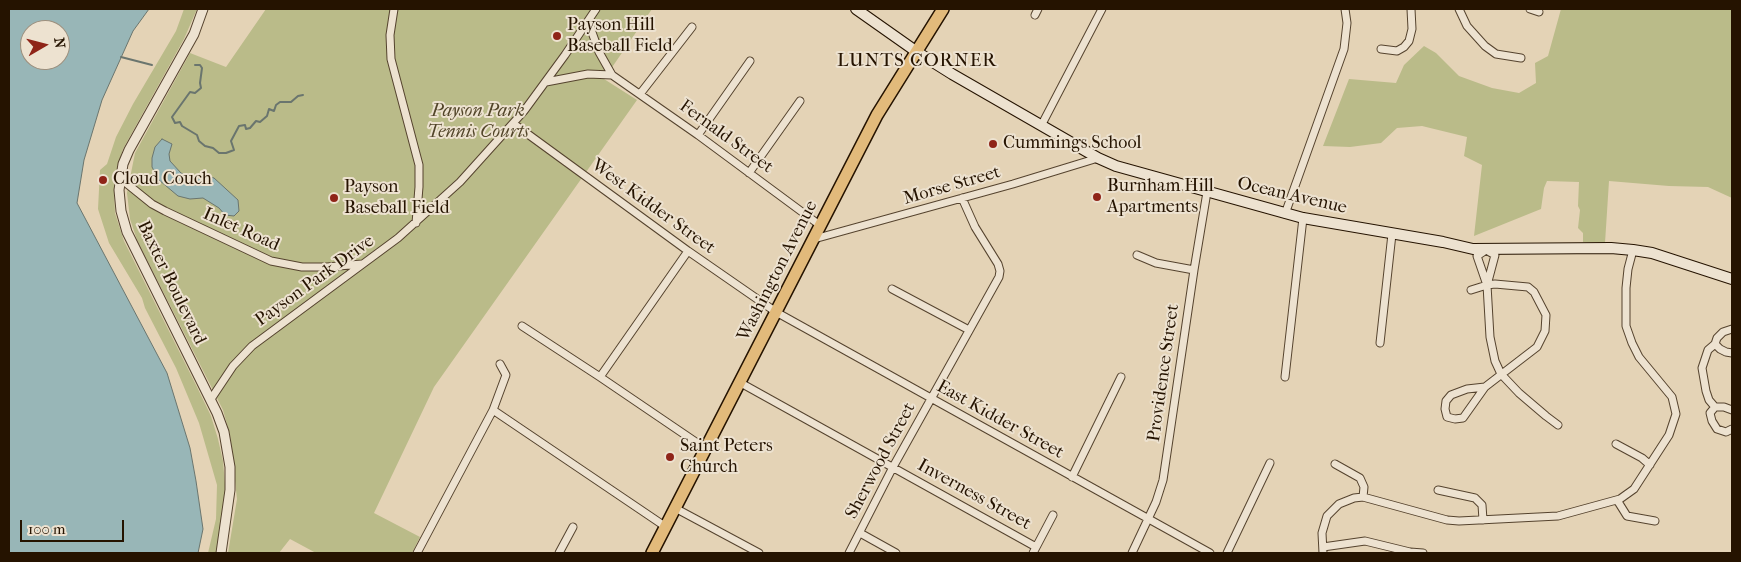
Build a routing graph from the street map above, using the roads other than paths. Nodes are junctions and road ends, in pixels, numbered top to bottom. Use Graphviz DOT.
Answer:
graph roads {
  1 [pos="203,9"];
  2 [pos="394,9"];
  3 [pos="596,9"];
  4 [pos="856,9"];
  5 [pos="943,9"];
  6 [pos="1102,9"];
  7 [pos="1345,9"];
  8 [pos="1411,9"];
  9 [pos="1459,9"];
  10 [pos="1530,9"];
  11 [pos="1539,12"];
  12 [pos="588,21"];
  13 [pos="692,27"];
  14 [pos="1382,49"];
  15 [pos="917,52"];
  16 [pos="1521,58"];
  17 [pos="750,62"];
  18 [pos="612,75"];
  19 [pos="546,82"];
  20 [pos="640,94"];
  21 [pos="800,102"];
  22 [pos="514,124"];
  23 [pos="1042,126"];
  24 [pos="698,135"];
  25 [pos="1098,158"];
  26 [pos="749,172"];
  27 [pos="120,179"];
  28 [pos="1207,192"];
  29 [pos="962,198"];
  30 [pos="1285,214"];
  31 [pos="1303,218"];
  32 [pos="416,223"];
  33 [pos="821,226"];
  34 [pos="1392,234"];
  35 [pos="814,239"];
  36 [pos="1486,250"];
  37 [pos="1633,250"];
  38 [pos="688,251"];
  39 [pos="1137,255"];
  40 [pos="362,264"];
  41 [pos="1194,270"];
  42 [pos="1732,279"];
  43 [pos="1487,285"];
  44 [pos="892,289"];
  45 [pos="1472,290"];
  46 [pos="776,312"];
  47 [pos="522,326"];
  48 [pos="1732,329"];
  49 [pos="970,330"];
  50 [pos="1380,343"];
  51 [pos="1715,344"];
  52 [pos="1732,353"];
  53 [pos="500,364"];
  54 [pos="1501,374"];
  55 [pos="600,377"];
  56 [pos="1121,377"];
  57 [pos="1285,377"];
  58 [pos="740,382"];
  59 [pos="1485,387"];
  60 [pos="932,399"];
  61 [pos="210,400"];
  62 [pos="1715,407"];
  63 [pos="493,410"];
  64 [pos="1732,410"];
  65 [pos="1558,425"];
  66 [pos="1732,429"];
  67 [pos="1616,444"];
  68 [pos="706,449"];
  69 [pos="1270,463"];
  70 [pos="1335,464"];
  71 [pos="1650,465"];
  72 [pos="894,467"];
  73 [pos="1072,477"];
  74 [pos="1438,490"];
  75 [pos="1363,497"];
  76 [pos="1617,500"];
  77 [pos="675,508"];
  78 [pos="1052,515"];
  79 [pos="1148,520"];
  80 [pos="1484,520"];
  81 [pos="1655,521"];
  82 [pos="573,527"];
  83 [pos="666,527"];
  84 [pos="860,533"];
  85 [pos="1035,550"];
  86 [pos="1323,550"];
  87 [pos="221,553"];
  88 [pos="417,553"];
  89 [pos="559,553"];
  90 [pos="652,553"];
  91 [pos="759,553"];
  92 [pos="849,553"];
  93 [pos="896,553"];
  94 [pos="1132,553"];
  95 [pos="1210,553"];
  96 [pos="1228,553"];
  97 [pos="1423,553"];
  1 -- 27 [label="street, Baxter Boulevard"];
  2 -- 32 [label="street"];
  3 -- 12 [label="street, Payson Park Drive"];
  4 -- 15 [label="main road, Ocean Avenue"];
  5 -- 15 [label="main road, Washington Avenue"];
  6 -- 23 [label="street"];
  7 -- 30 [label="street"];
  8 -- 14 [label="street"];
  9 -- 16 [label="street"];
  10 -- 11 [label="street"];
  12 -- 18 [label="street, Fernald Street"];
  12 -- 19 [label="street, Payson Park Drive"];
  13 -- 20 [label="street"];
  15 -- 23 [label="main road, Ocean Avenue"];
  15 -- 33 [label="main road, Washington Avenue"];
  17 -- 24 [label="street"];
  18 -- 19 [label="street"];
  18 -- 20 [label="street, Fernald Street"];
  19 -- 22 [label="street, Payson Park Drive"];
  20 -- 24 [label="street, Fernald Street"];
  21 -- 26 [label="street"];
  22 -- 32 [label="street, Payson Park Drive"];
  22 -- 38 [label="street, West Kidder Street"];
  23 -- 25 [label="main road, Ocean Avenue"];
  24 -- 26 [label="street, Fernald Street"];
  25 -- 28 [label="main road, Ocean Avenue"];
  25 -- 29 [label="street, Morse Street"];
  26 -- 33 [label="street, Fernald Street"];
  27 -- 40 [label="street, Inlet Road"];
  27 -- 61 [label="street, Baxter Boulevard"];
  28 -- 30 [label="main road, Ocean Avenue"];
  28 -- 41 [label="street, Providence Street"];
  29 -- 35 [label="street, Morse Street"];
  29 -- 49 [label="street, Sherwood Street"];
  30 -- 31 [label="main road, Ocean Avenue"];
  31 -- 34 [label="main road, Ocean Avenue"];
  31 -- 57 [label="street"];
  32 -- 40 [label="street, Payson Park Drive"];
  33 -- 35 [label="main road, Washington Avenue"];
  34 -- 36 [label="main road, Ocean Avenue"];
  34 -- 50 [label="street"];
  35 -- 46 [label="main road, Washington Avenue"];
  36 -- 37 [label="main road, Ocean Avenue"];
  36 -- 43 [label="street"];
  36 -- 43 [label="street"];
  37 -- 42 [label="main road, Ocean Avenue"];
  37 -- 71 [label="street"];
  38 -- 46 [label="street, West Kidder Street"];
  38 -- 55 [label="street"];
  39 -- 41 [label="street"];
  40 -- 61 [label="street, Payson Park Drive"];
  41 -- 79 [label="street, Providence Street"];
  43 -- 45 [label="street"];
  43 -- 54 [label="street"];
  43 -- 54 [label="street"];
  44 -- 49 [label="street"];
  46 -- 58 [label="main road, Washington Avenue"];
  46 -- 60 [label="street, East Kidder Street"];
  47 -- 55 [label="street"];
  48 -- 51 [label="street"];
  49 -- 60 [label="street, Sherwood Street"];
  51 -- 52 [label="street"];
  51 -- 62 [label="street"];
  53 -- 63 [label="street"];
  54 -- 59 [label="street"];
  54 -- 65 [label="street"];
  55 -- 68 [label="street"];
  56 -- 73 [label="street"];
  58 -- 68 [label="main road, Washington Avenue"];
  58 -- 72 [label="street, Inverness Street"];
  59 -- 59 [label="street"];
  60 -- 72 [label="street, Sherwood Street"];
  60 -- 73 [label="street, East Kidder Street"];
  61 -- 87 [label="street, Baxter Boulevard"];
  62 -- 64 [label="street"];
  62 -- 66 [label="street"];
  63 -- 83 [label="street"];
  63 -- 88 [label="street"];
  67 -- 71 [label="street"];
  68 -- 77 [label="main road, Washington Avenue"];
  69 -- 96 [label="street"];
  70 -- 75 [label="street"];
  71 -- 76 [label="street"];
  72 -- 84 [label="street, Sherwood Street"];
  72 -- 85 [label="street, Inverness Street"];
  73 -- 79 [label="street, East Kidder Street"];
  74 -- 80 [label="street"];
  75 -- 80 [label="street"];
  75 -- 86 [label="street"];
  76 -- 80 [label="street"];
  76 -- 81 [label="street"];
  77 -- 83 [label="main road, Washington Avenue"];
  77 -- 91 [label="street"];
  78 -- 85 [label="street"];
  79 -- 94 [label="street, Providence Street"];
  79 -- 95 [label="street, East Kidder Street"];
  82 -- 89 [label="street"];
  83 -- 90 [label="main road, Washington Avenue"];
  84 -- 92 [label="street, Sherwood Street"];
  84 -- 93 [label="street"];
  86 -- 97 [label="street"];
}
